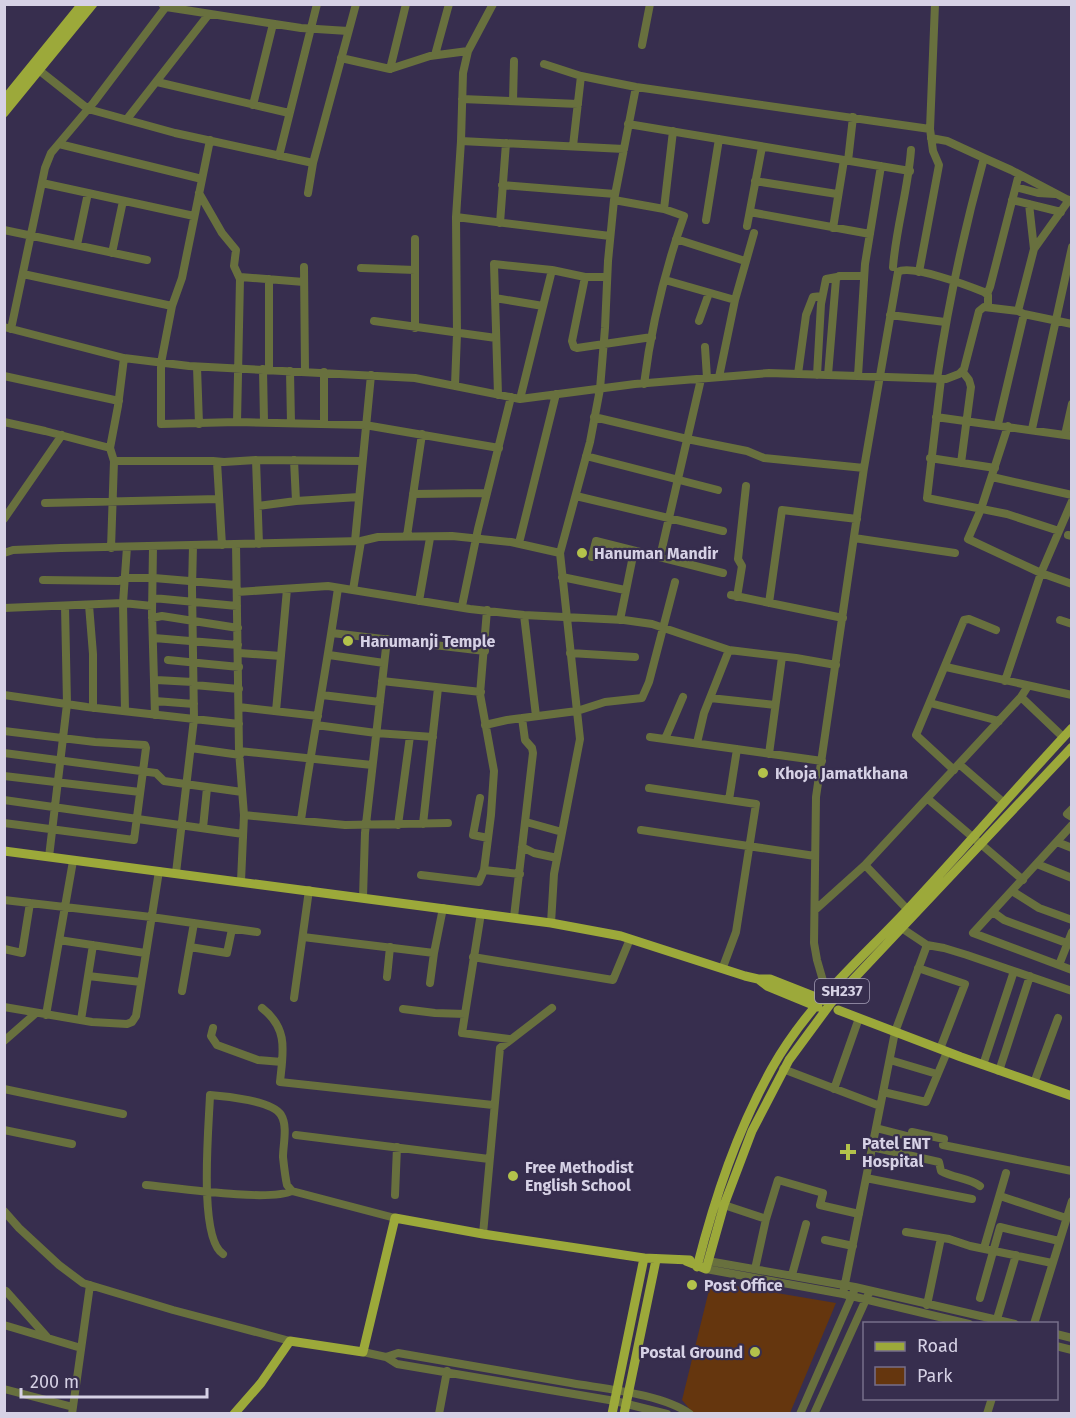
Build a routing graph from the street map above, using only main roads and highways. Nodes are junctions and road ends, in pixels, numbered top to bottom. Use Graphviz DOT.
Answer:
graph roads {
  1 [pos="82,4"];
  2 [pos="93,4"];
  3 [pos="4,100"];
  4 [pos="4,113"];
  5 [pos="1068,735"];
  6 [pos="1071,747"];
  7 [pos="977,840"];
  8 [pos="4,851"];
  9 [pos="820,998"];
  10 [pos="832,1008"];
  11 [pos="1071,1096"];
  12 [pos="644,1258"];
  13 [pos="656,1260"];
  14 [pos="703,1264"];
  15 [pos="234,1413"];
  16 [pos="612,1413"];
  17 [pos="624,1413"];
  1 -- 3 [label="main road"];
  2 -- 4 [label="main road"];
  5 -- 7 [label="main road, SH237"];
  6 -- 7 [label="main road, SH237"];
  7 -- 9 [label="main road, SH237"];
  7 -- 10 [label="main road, SH237"];
  8 -- 9 [label="main road"];
  9 -- 10 [label="main road"];
  9 -- 14 [label="main road, SH237"];
  10 -- 11 [label="main road"];
  10 -- 14 [label="main road, SH237"];
  12 -- 13 [label="main road"];
  12 -- 15 [label="main road"];
  12 -- 16 [label="main road"];
  13 -- 14 [label="main road"];
  13 -- 17 [label="main road"];
}
